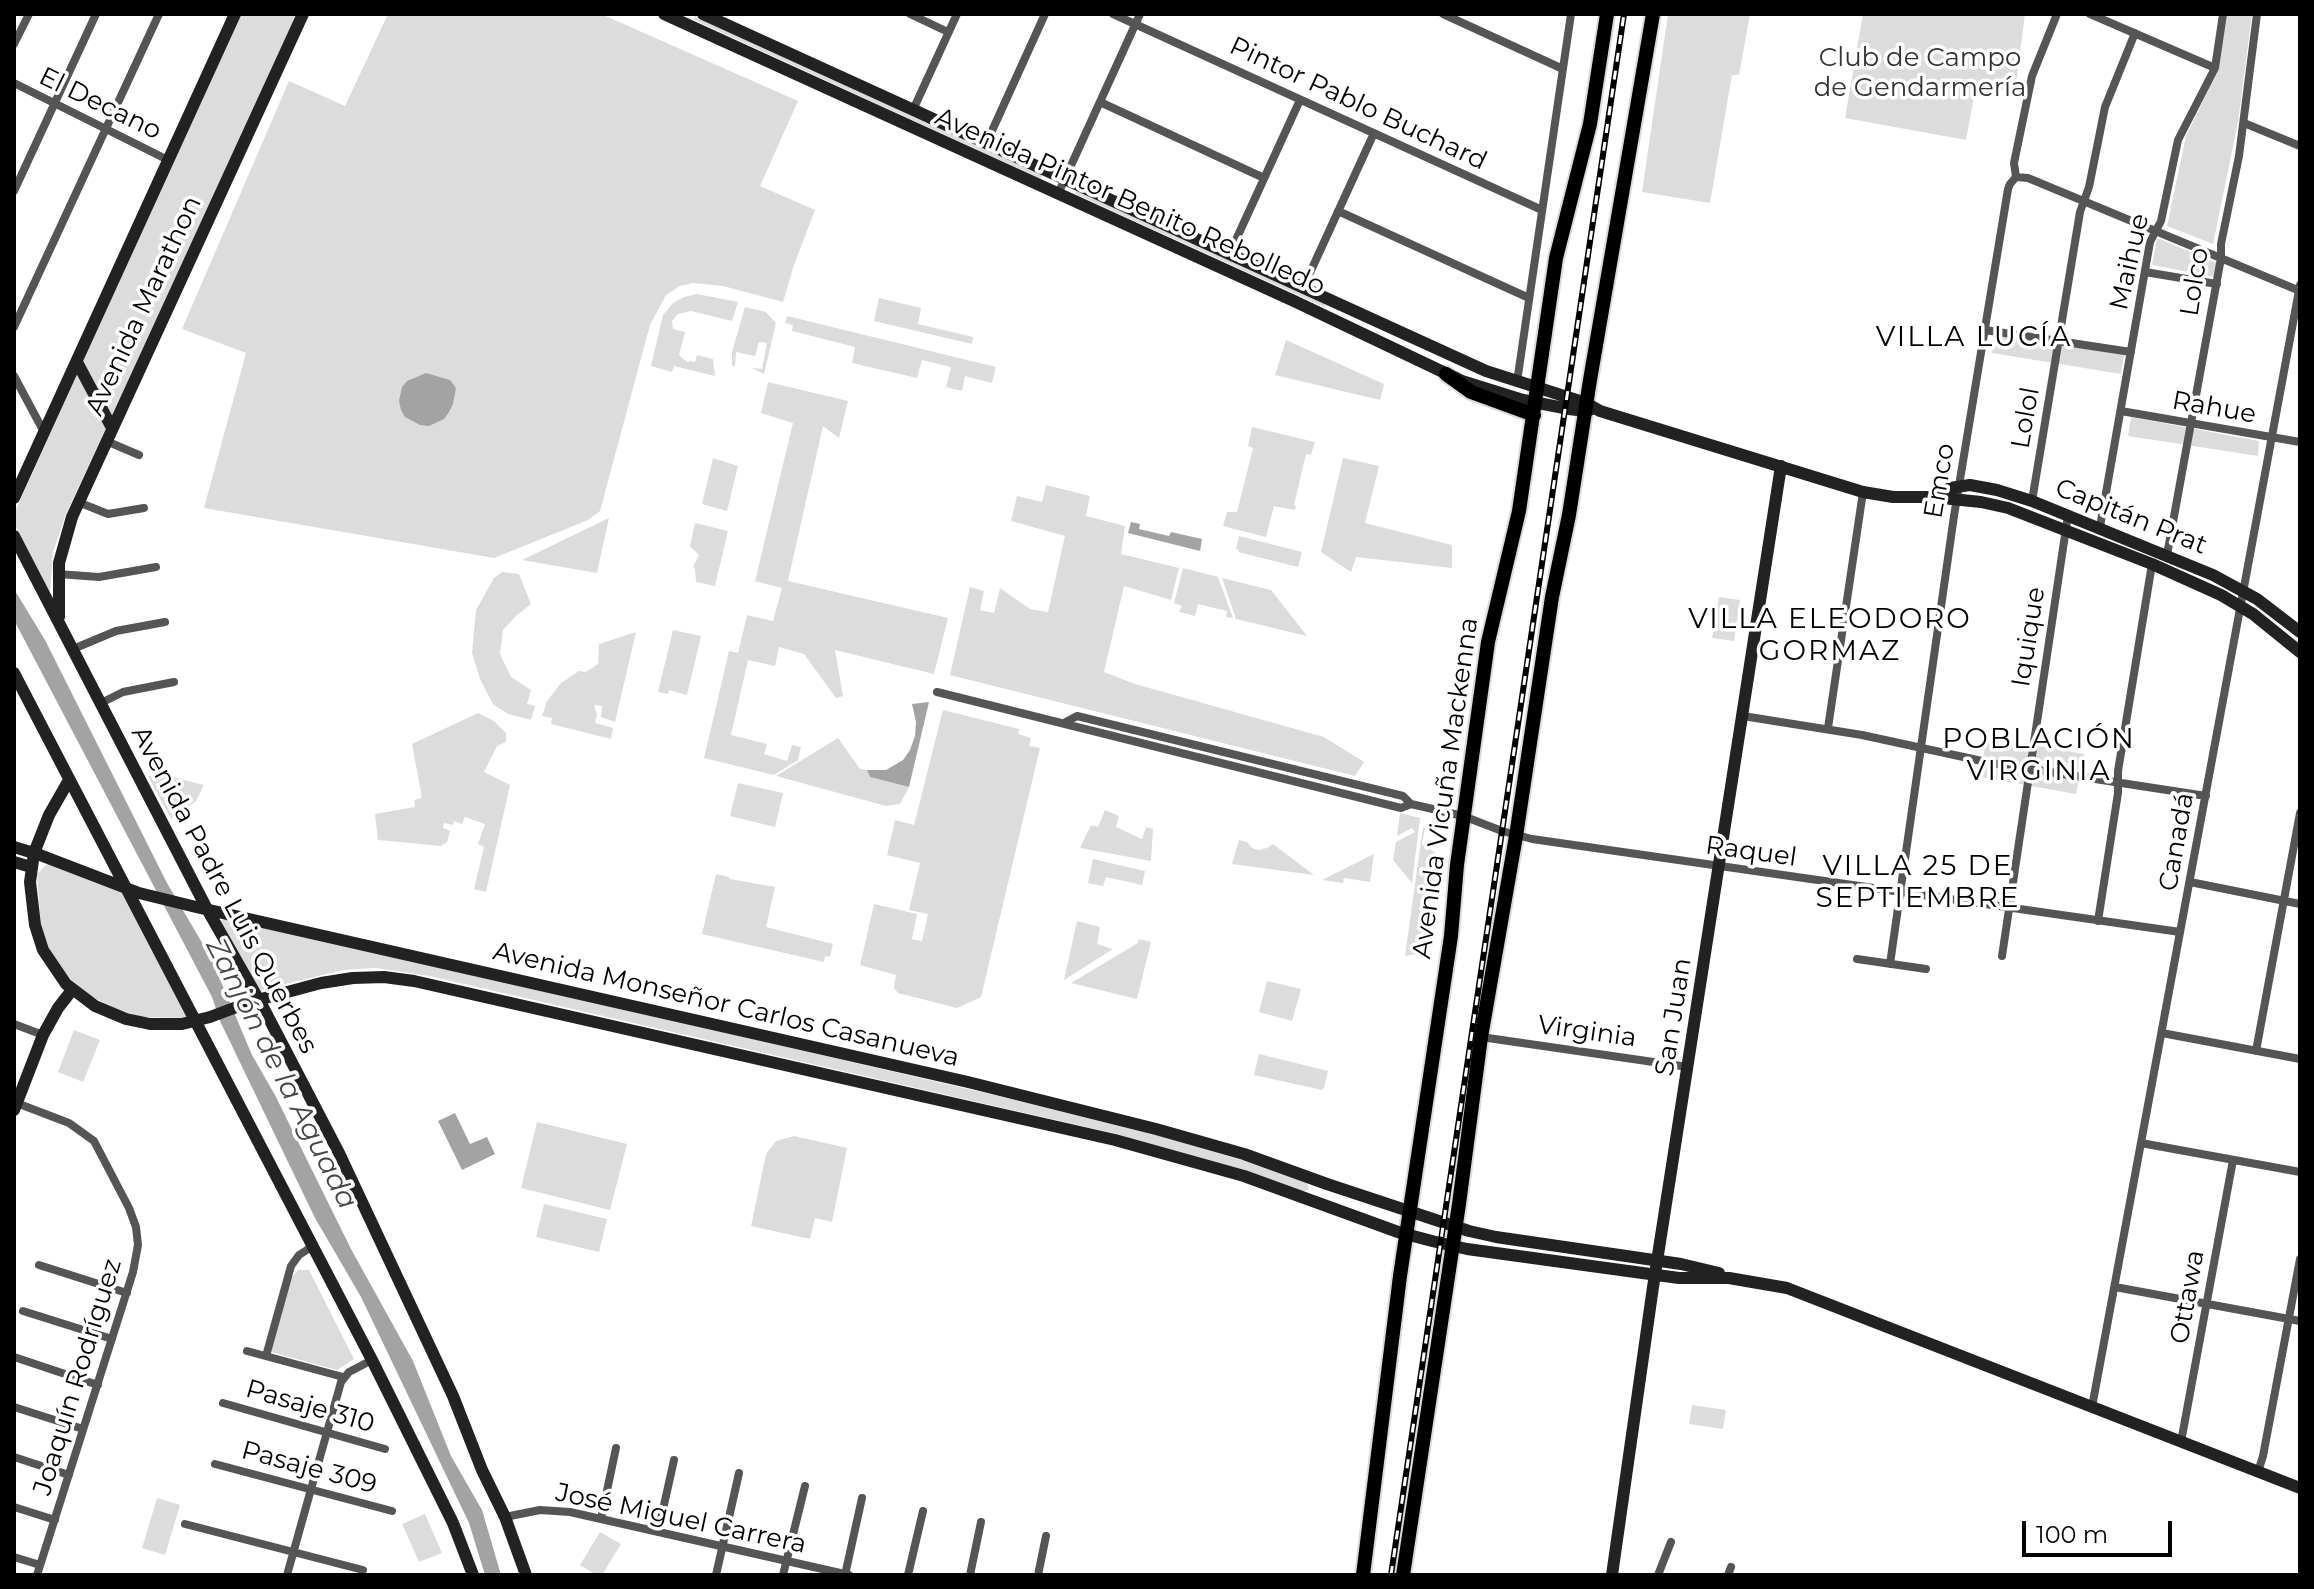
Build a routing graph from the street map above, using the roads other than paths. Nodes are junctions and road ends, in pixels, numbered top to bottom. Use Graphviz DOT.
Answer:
graph roads {
  1 [pos="29,14"];
  2 [pos="96,14"];
  3 [pos="159,14"];
  4 [pos="235,14"];
  5 [pos="303,14"];
  6 [pos="664,14"];
  7 [pos="703,14"];
  8 [pos="910,14"];
  9 [pos="957,14"];
  10 [pos="1045,14"];
  11 [pos="1113,14"];
  12 [pos="1140,14"];
  13 [pos="1443,14"];
  14 [pos="1571,14"];
  15 [pos="1607,14"];
  16 [pos="1653,14"];
  17 [pos="2057,14"];
  18 [pos="2090,14"];
  19 [pos="2223,14"];
  20 [pos="2257,14"];
  21 [pos="678,17"];
  22 [pos="1136,24"];
  23 [pos="948,32"];
  24 [pos="2135,33"];
  25 [pos="14,44"];
  26 [pos="2215,68"];
  27 [pos="1563,69"];
  28 [pos="14,83"];
  29 [pos="1300,100"];
  30 [pos="1100,102"];
  31 [pos="54,104"];
  32 [pos="913,110"];
  33 [pos="2244,123"];
  34 [pos="106,129"];
  35 [pos="1374,133"];
  36 [pos="986,144"];
  37 [pos="2300,146"];
  38 [pos="168,160"];
  39 [pos="2016,177"];
  40 [pos="1264,178"];
  41 [pos="1065,180"];
  42 [pos="14,191"];
  43 [pos="1058,194"];
  44 [pos="2084,201"];
  45 [pos="1542,210"];
  46 [pos="1338,211"];
  47 [pos="2156,231"];
  48 [pos="1229,255"];
  49 [pos="2221,258"];
  50 [pos="2145,272"];
  51 [pos="2217,284"];
  52 [pos="1303,288"];
  53 [pos="2300,289"];
  54 [pos="1529,298"];
  55 [pos="14,327"];
  56 [pos="1985,330"];
  57 [pos="2059,341"];
  58 [pos="1431,347"];
  59 [pos="2131,352"];
  60 [pos="77,362"];
  61 [pos="1424,363"];
  62 [pos="1446,374"];
  63 [pos="14,376"];
  64 [pos="1517,382"];
  65 [pos="1535,402"];
  66 [pos="1588,407"];
  67 [pos="2121,411"];
  68 [pos="2191,424"];
  69 [pos="112,428"];
  70 [pos="44,432"];
  71 [pos="2272,438"];
  72 [pos="106,441"];
  73 [pos="2300,442"];
  74 [pos="139,455"];
  75 [pos="1781,466"];
  76 [pos="1960,486"];
  77 [pos="1863,492"];
  78 [pos="15,494"];
  79 [pos="1932,497"];
  80 [pos="1957,500"];
  81 [pos="2032,501"];
  82 [pos="78,502"];
  83 [pos="144,508"];
  84 [pos="2068,515"];
  85 [pos="2100,527"];
  86 [pos="2066,529"];
  87 [pos="14,536"];
  88 [pos="2167,555"];
  89 [pos="2152,564"];
  90 [pos="156,567"];
  91 [pos="58,574"];
  92 [pos="2243,591"];
  93 [pos="2241,606"];
  94 [pos="165,622"];
  95 [pos="60,624"];
  96 [pos="2300,632"];
  97 [pos="73,649"];
  98 [pos="2300,652"];
  99 [pos="14,673"];
  100 [pos="174,682"];
  101 [pos="937,692"];
  102 [pos="99,704"];
  103 [pos="1743,716"];
  104 [pos="1828,728"];
  105 [pos="1920,748"];
  106 [pos="2029,769"];
  107 [pos="69,780"];
  108 [pos="2118,782"];
  109 [pos="2206,796"];
  110 [pos="2300,813"];
  111 [pos="1463,816"];
  112 [pos="1516,836"];
  113 [pos="14,847"];
  114 [pos="34,853"];
  115 [pos="14,862"];
  116 [pos="31,867"];
  117 [pos="1719,867"];
  118 [pos="2190,882"];
  119 [pos="125,888"];
  120 [pos="1900,893"];
  121 [pos="2284,900"];
  122 [pos="2300,904"];
  123 [pos="201,908"];
  124 [pos="2009,908"];
  125 [pos="2098,921"];
  126 [pos="2180,932"];
  127 [pos="2002,956"];
  128 [pos="1857,959"];
  129 [pos="1890,964"];
  130 [pos="1926,969"];
  131 [pos="72,990"];
  132 [pos="258,999"];
  133 [pos="196,1021"];
  134 [pos="14,1024"];
  135 [pos="2162,1033"];
  136 [pos="43,1035"];
  137 [pos="1481,1037"];
  138 [pos="2256,1051"];
  139 [pos="2300,1059"];
  140 [pos="1688,1067"];
  141 [pos="15,1105"];
  142 [pos="2141,1143"];
  143 [pos="2233,1160"];
  144 [pos="2300,1172"];
  145 [pos="1410,1211"];
  146 [pos="1455,1226"];
  147 [pos="1413,1236"];
  148 [pos="1452,1245"];
  149 [pos="313,1246"];
  150 [pos="2300,1259"];
  151 [pos="1658,1260"];
  152 [pos="39,1265"];
  153 [pos="1656,1274"];
  154 [pos="1729,1278"];
  155 [pos="2115,1287"];
  156 [pos="127,1293"];
  157 [pos="2207,1304"];
  158 [pos="23,1311"];
  159 [pos="2289,1319"];
  160 [pos="2300,1321"];
  161 [pos="112,1339"];
  162 [pos="247,1351"];
  163 [pos="266,1356"];
  164 [pos="14,1357"];
  165 [pos="372,1360"];
  166 [pos="343,1377"];
  167 [pos="98,1385"];
  168 [pos="223,1403"];
  169 [pos="14,1407"];
  170 [pos="2092,1407"];
  171 [pos="83,1429"];
  172 [pos="325,1432"];
  173 [pos="2181,1442"];
  174 [pos="616,1448"];
  175 [pos="385,1449"];
  176 [pos="14,1457"];
  177 [pos="674,1460"];
  178 [pos="215,1464"];
  179 [pos="2258,1472"];
  180 [pos="739,1473"];
  181 [pos="69,1475"];
  182 [pos="805,1486"];
  183 [pos="2300,1488"];
  184 [pos="310,1489"];
  185 [pos="862,1498"];
  186 [pos="14,1507"];
  187 [pos="392,1511"];
  188 [pos="923,1511"];
  189 [pos="505,1517"];
  190 [pos="601,1519"];
  191 [pos="55,1520"];
  192 [pos="981,1522"];
  193 [pos="185,1524"];
  194 [pos="658,1532"];
  195 [pos="1046,1536"];
  196 [pos="1671,1542"];
  197 [pos="722,1547"];
  198 [pos="293,1551"];
  199 [pos="14,1557"];
  200 [pos="786,1561"];
  201 [pos="38,1570"];
  202 [pos="363,1570"];
  203 [pos="287,1575"];
  204 [pos="473,1575"];
  205 [pos="526,1575"];
  206 [pos="716,1575"];
  207 [pos="783,1575"];
  208 [pos="846,1575"];
  209 [pos="908,1575"];
  210 [pos="970,1575"];
  211 [pos="1038,1575"];
  212 [pos="1363,1575"];
  213 [pos="1403,1575"];
  214 [pos="1612,1575"];
  215 [pos="1658,1575"];
  1 -- 25 [label="street"];
  2 -- 31 [label="street"];
  3 -- 34 [label="street"];
  4 -- 38 [label="main road, Avenida Marathon"];
  5 -- 69 [label="main road, Avenida Marathon"];
  6 -- 21 [label="main road, Avenida Pintor Benito Rebolledo"];
  7 -- 32 [label="main road, Avenida Pintor Benito Rebolledo"];
  8 -- 23 [label="street"];
  9 -- 23 [label="street"];
  10 -- 36 [label="street"];
  11 -- 22 [label="street, Pintor Pablo Buchard"];
  12 -- 22 [label="street"];
  13 -- 27 [label="street"];
  14 -- 27 [label="street"];
  15 -- 65 [label="main road, Avenida Vicuña Mackenna"];
  16 -- 66 [label="main road"];
  17 -- 39 [label="street, Emco"];
  18 -- 24 [label="street"];
  19 -- 26 [label="street, Maihue"];
  20 -- 33 [label="street, Lolco"];
  21 -- 43 [label="main road, Avenida Pintor Benito Rebolledo"];
  22 -- 29 [label="street, Pintor Pablo Buchard"];
  22 -- 30 [label="street"];
  23 -- 32 [label="street"];
  24 -- 26 [label="street"];
  24 -- 44 [label="street, Lolol"];
  26 -- 47 [label="street, Maihue"];
  27 -- 45 [label="street"];
  28 -- 31 [label="street, El Decano"];
  29 -- 35 [label="street, Pintor Pablo Buchard"];
  29 -- 40 [label="street"];
  30 -- 40 [label="street"];
  30 -- 41 [label="street"];
  31 -- 34 [label="street, El Decano"];
  31 -- 42 [label="street"];
  32 -- 36 [label="main road, Avenida Pintor Benito Rebolledo"];
  33 -- 37 [label="street"];
  33 -- 49 [label="street, Lolco"];
  34 -- 38 [label="street, El Decano"];
  34 -- 55 [label="street"];
  35 -- 45 [label="street, Pintor Pablo Buchard"];
  35 -- 46 [label="street"];
  36 -- 41 [label="main road, Avenida Pintor Benito Rebolledo"];
  38 -- 60 [label="main road, Avenida Marathon"];
  39 -- 44 [label="street"];
  39 -- 56 [label="street, Emco"];
  40 -- 48 [label="street"];
  41 -- 43 [label="street"];
  41 -- 48 [label="main road, Avenida Pintor Benito Rebolledo"];
  43 -- 61 [label="main road, Avenida Pintor Benito Rebolledo"];
  44 -- 47 [label="street"];
  44 -- 57 [label="street, Lolol"];
  45 -- 54 [label="street"];
  46 -- 52 [label="street"];
  46 -- 54 [label="street"];
  47 -- 49 [label="street"];
  47 -- 50 [label="street, Maihue"];
  48 -- 52 [label="main road, Avenida Pintor Benito Rebolledo"];
  49 -- 51 [label="street, Lolco"];
  49 -- 53 [label="street"];
  50 -- 51 [label="street"];
  50 -- 59 [label="street, Maihue"];
  51 -- 68 [label="street, Lolco"];
  52 -- 58 [label="main road, Avenida Pintor Benito Rebolledo"];
  53 -- 71 [label="street, Canadá"];
  54 -- 64 [label="street"];
  56 -- 57 [label="street"];
  56 -- 76 [label="street, Emco"];
  57 -- 59 [label="street"];
  57 -- 81 [label="street, Lolol"];
  58 -- 61 [label="main road"];
  58 -- 64 [label="main road, Avenida Pintor Benito Rebolledo"];
  59 -- 67 [label="street, Maihue"];
  60 -- 69 [label="main road"];
  60 -- 70 [label="main road, Avenida Marathon"];
  61 -- 62 [label="main road, Avenida Pintor Benito Rebolledo"];
  62 -- 65 [label="main road"];
  63 -- 70 [label="street"];
  64 -- 65 [label="main road, Avenida Pintor Benito Rebolledo"];
  65 -- 66 [label="main road, Avenida Pintor Benito Rebolledo"];
  65 -- 111 [label="main road, Avenida Vicuña Mackenna"];
  66 -- 75 [label="main road, Capitán Prat"];
  66 -- 112 [label="main road"];
  67 -- 68 [label="street, Rahue"];
  67 -- 85 [label="street, Maihue"];
  68 -- 71 [label="street, Rahue"];
  68 -- 88 [label="street, Lolco"];
  69 -- 72 [label="main road, Avenida Marathon"];
  70 -- 78 [label="main road, Avenida Marathon"];
  71 -- 73 [label="street, Rahue"];
  71 -- 92 [label="street, Canadá"];
  72 -- 74 [label="street"];
  72 -- 82 [label="main road, Avenida Marathon"];
  75 -- 77 [label="main road, Capitán Prat"];
  75 -- 103 [label="main road, San Juan"];
  76 -- 79 [label="main road, Capitán Prat"];
  76 -- 80 [label="street, Emco"];
  76 -- 81 [label="main road, Capitán Prat"];
  77 -- 79 [label="main road, Capitán Prat"];
  77 -- 104 [label="street"];
  79 -- 80 [label="main road, Capitán Prat"];
  80 -- 86 [label="main road, Capitán Prat"];
  80 -- 105 [label="street, Emco"];
  81 -- 84 [label="main road, Capitán Prat"];
  82 -- 83 [label="street"];
  82 -- 91 [label="main road, Avenida Marathon"];
  84 -- 85 [label="main road, Capitán Prat"];
  84 -- 86 [label="street, Iquique"];
  85 -- 88 [label="main road, Capitán Prat"];
  86 -- 89 [label="main road, Capitán Prat"];
  86 -- 106 [label="street, Iquique"];
  87 -- 95 [label="main road, Avenida Padre Luis Querbes"];
  88 -- 92 [label="main road, Capitán Prat"];
  89 -- 93 [label="main road, Capitán Prat"];
  89 -- 108 [label="street"];
  90 -- 91 [label="street"];
  91 -- 95 [label="main road, Avenida Marathon"];
  92 -- 93 [label="street, Canadá"];
  92 -- 96 [label="main road, Capitán Prat"];
  93 -- 98 [label="main road, Capitán Prat"];
  93 -- 109 [label="street, Canadá"];
  94 -- 97 [label="street"];
  95 -- 97 [label="main road, Avenida Padre Luis Querbes"];
  97 -- 102 [label="main road, Avenida Padre Luis Querbes"];
  99 -- 107 [label="main road"];
  100 -- 102 [label="street"];
  101 -- 111 [label="street, Raquel"];
  102 -- 123 [label="main road, Avenida Padre Luis Querbes"];
  103 -- 104 [label="street"];
  103 -- 117 [label="main road, San Juan"];
  104 -- 105 [label="street"];
  105 -- 106 [label="street"];
  105 -- 120 [label="street, Emco"];
  106 -- 108 [label="street"];
  106 -- 124 [label="street, Iquique"];
  107 -- 114 [label="main road"];
  107 -- 119 [label="main road"];
  108 -- 109 [label="street"];
  108 -- 125 [label="street"];
  109 -- 118 [label="street, Canadá"];
  110 -- 121 [label="street"];
  111 -- 112 [label="street, Raquel"];
  111 -- 145 [label="main road, Avenida Vicuña Mackenna"];
  112 -- 117 [label="street, Raquel"];
  112 -- 137 [label="main road"];
  113 -- 114 [label="main road, Avenida Monseñor Carlos Casanueva"];
  114 -- 116 [label="main road"];
  114 -- 119 [label="main road, Avenida Monseñor Carlos Casanueva"];
  115 -- 116 [label="main road"];
  116 -- 131 [label="main road"];
  117 -- 120 [label="street, Raquel"];
  117 -- 140 [label="main road, San Juan"];
  118 -- 121 [label="street"];
  118 -- 126 [label="street, Canadá"];
  119 -- 123 [label="main road, Avenida Monseñor Carlos Casanueva"];
  119 -- 133 [label="main road"];
  120 -- 124 [label="street, Raquel"];
  120 -- 129 [label="street, Emco"];
  121 -- 122 [label="street"];
  121 -- 138 [label="street"];
  123 -- 132 [label="main road, Avenida Padre Luis Querbes"];
  123 -- 145 [label="main road, Avenida Monseñor Carlos Casanueva"];
  124 -- 125 [label="street, Raquel"];
  124 -- 127 [label="street, Iquique"];
  125 -- 126 [label="street, Raquel"];
  126 -- 135 [label="street, Canadá"];
  128 -- 129 [label="street"];
  129 -- 130 [label="street"];
  131 -- 133 [label="main road, Avenida Monseñor Carlos Casanueva"];
  131 -- 136 [label="main road"];
  132 -- 133 [label="main road, Avenida Monseñor Carlos Casanueva"];
  132 -- 147 [label="main road, Avenida Monseñor Carlos Casanueva"];
  132 -- 189 [label="main road, Avenida Padre Luis Querbes"];
  133 -- 149 [label="main road"];
  134 -- 136 [label="street"];
  135 -- 138 [label="street"];
  135 -- 142 [label="street, Canadá"];
  136 -- 141 [label="main road"];
  137 -- 140 [label="street, Virginia"];
  137 -- 146 [label="main road"];
  138 -- 139 [label="street"];
  140 -- 151 [label="main road, San Juan"];
  141 -- 156 [label="street, Joaquín Rodríguez"];
  142 -- 143 [label="street"];
  142 -- 155 [label="street, Canadá"];
  143 -- 144 [label="street"];
  143 -- 157 [label="street, Ottawa"];
  145 -- 146 [label="main road, Avenida Monseñor Carlos Casanueva"];
  145 -- 147 [label="main road, Avenida Vicuña Mackenna"];
  146 -- 148 [label="main road"];
  146 -- 151 [label="main road, Avenida Monseñor Carlos Casanueva"];
  147 -- 148 [label="main road, Avenida Monseñor Carlos Casanueva"];
  147 -- 212 [label="main road, Avenida Vicuña Mackenna"];
  148 -- 153 [label="main road, Avenida Monseñor Carlos Casanueva"];
  148 -- 213 [label="main road"];
  149 -- 163 [label="street"];
  149 -- 165 [label="main road"];
  150 -- 159 [label="street"];
  151 -- 153 [label="main road, San Juan"];
  151 -- 154 [label="main road, Avenida Monseñor Carlos Casanueva"];
  152 -- 156 [label="street"];
  153 -- 154 [label="main road, Avenida Monseñor Carlos Casanueva"];
  153 -- 214 [label="main road, San Juan"];
  154 -- 170 [label="main road"];
  155 -- 157 [label="street"];
  155 -- 170 [label="street, Canadá"];
  156 -- 161 [label="street, Joaquín Rodríguez"];
  157 -- 159 [label="street"];
  157 -- 173 [label="street, Ottawa"];
  158 -- 161 [label="street"];
  159 -- 160 [label="street"];
  159 -- 179 [label="street"];
  161 -- 167 [label="street, Joaquín Rodríguez"];
  162 -- 163 [label="street"];
  163 -- 166 [label="street"];
  164 -- 167 [label="street"];
  165 -- 166 [label="street"];
  165 -- 204 [label="main road"];
  166 -- 172 [label="street"];
  167 -- 171 [label="street, Joaquín Rodríguez"];
  168 -- 172 [label="street, Pasaje 310"];
  169 -- 171 [label="street"];
  170 -- 173 [label="main road"];
  171 -- 181 [label="street, Joaquín Rodríguez"];
  172 -- 175 [label="street, Pasaje 310"];
  172 -- 184 [label="street"];
  173 -- 179 [label="main road"];
  174 -- 190 [label="street"];
  176 -- 181 [label="street"];
  177 -- 194 [label="street"];
  178 -- 184 [label="street, Pasaje 309"];
  179 -- 183 [label="main road"];
  180 -- 197 [label="street"];
  181 -- 191 [label="street, Joaquín Rodríguez"];
  182 -- 200 [label="street"];
  184 -- 187 [label="street, Pasaje 309"];
  184 -- 198 [label="street"];
  185 -- 208 [label="street"];
  186 -- 191 [label="street"];
  188 -- 209 [label="street"];
  189 -- 190 [label="street, José Miguel Carrera"];
  189 -- 205 [label="main road, Avenida Padre Luis Querbes"];
  190 -- 194 [label="street, José Miguel Carrera"];
  191 -- 201 [label="street, Joaquín Rodríguez"];
  192 -- 210 [label="street"];
  193 -- 198 [label="street"];
  194 -- 197 [label="street, José Miguel Carrera"];
  195 -- 211 [label="street"];
  196 -- 215 [label="street"];
  197 -- 200 [label="street, José Miguel Carrera"];
  197 -- 206 [label="street"];
  198 -- 202 [label="street"];
  198 -- 203 [label="street"];
  199 -- 201 [label="street"];
  200 -- 207 [label="street"];
  200 -- 208 [label="street, José Miguel Carrera"];
}
